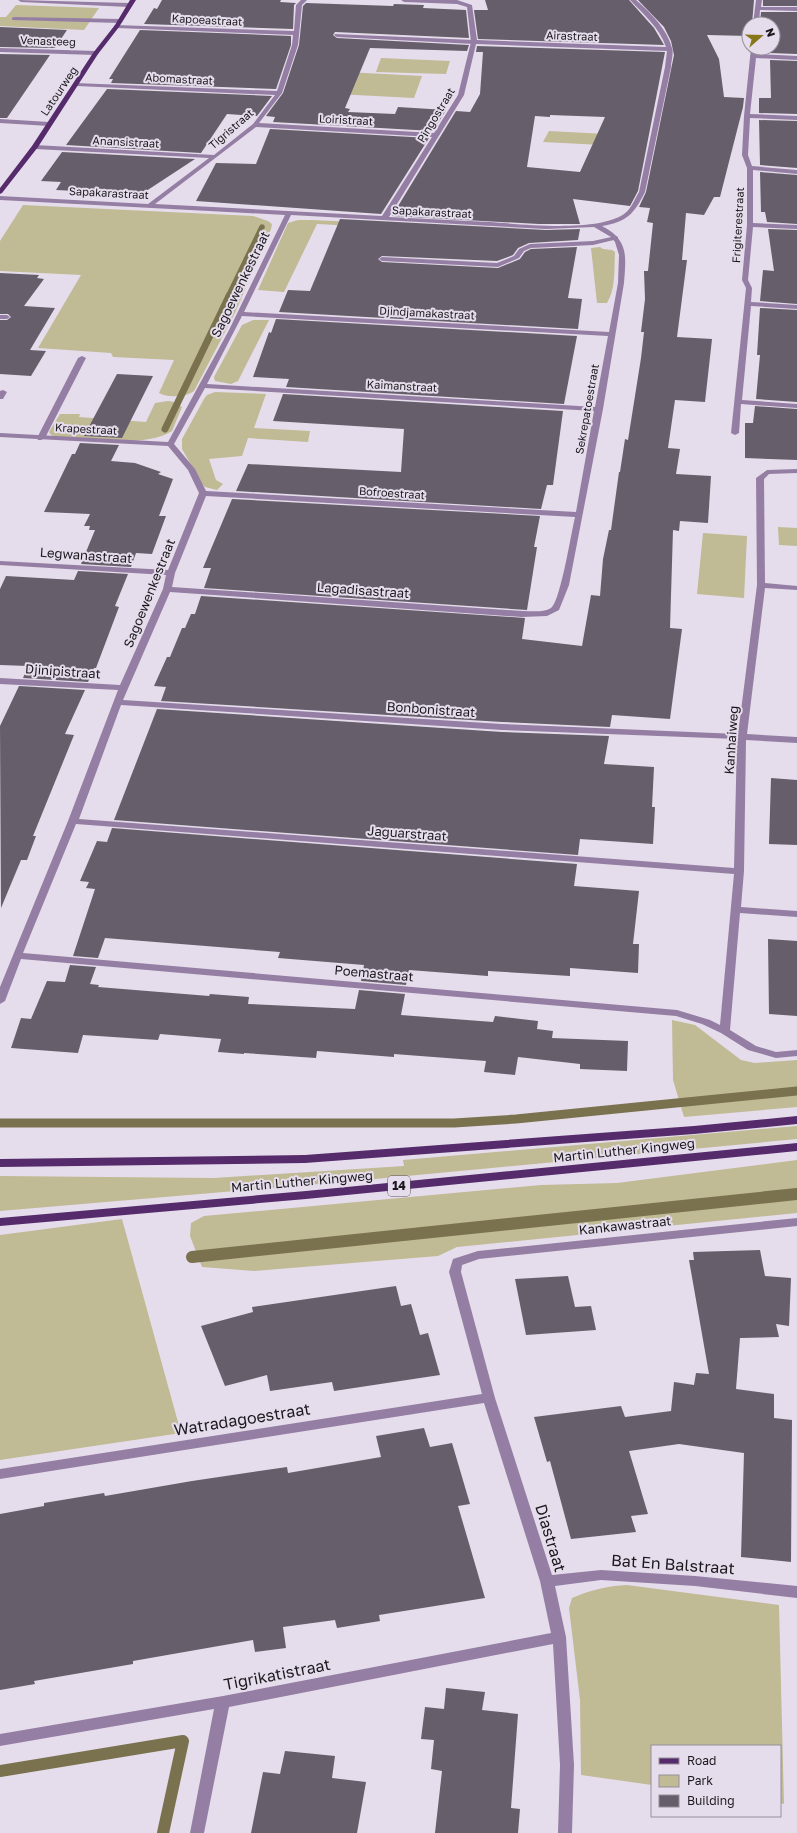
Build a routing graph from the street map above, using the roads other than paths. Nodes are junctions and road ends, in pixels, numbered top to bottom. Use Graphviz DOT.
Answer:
graph roads {
  1 [pos="21,0"];
  2 [pos="304,0"];
  3 [pos="404,0"];
  4 [pos="633,0"];
  5 [pos="759,0"];
  6 [pos="131,3"];
  7 [pos="758,8"];
  8 [pos="797,10"];
  9 [pos="757,16"];
  10 [pos="14,19"];
  11 [pos="118,23"];
  12 [pos="296,33"];
  13 [pos="337,35"];
  14 [pos="474,42"];
  15 [pos="670,49"];
  16 [pos="0,50"];
  17 [pos="96,53"];
  18 [pos="752,56"];
  19 [pos="797,58"];
  20 [pos="77,84"];
  21 [pos="279,93"];
  22 [pos="747,116"];
  23 [pos="797,118"];
  24 [pos="0,121"];
  25 [pos="49,124"];
  26 [pos="255,125"];
  27 [pos="436,135"];
  28 [pos="35,147"];
  29 [pos="215,157"];
  30 [pos="750,168"];
  31 [pos="797,172"];
  32 [pos="0,192"];
  33 [pos="0,198"];
  34 [pos="150,205"];
  35 [pos="289,213"];
  36 [pos="384,220"];
  37 [pos="595,225"];
  38 [pos="750,225"];
  39 [pos="797,227"];
  40 [pos="616,238"];
  41 [pos="382,258"];
  42 [pos="747,304"];
  43 [pos="797,307"];
  44 [pos="241,314"];
  45 [pos="611,334"];
  46 [pos="82,358"];
  47 [pos="204,386"];
  48 [pos="739,402"];
  49 [pos="797,406"];
  50 [pos="599,408"];
  51 [pos="736,433"];
  52 [pos="0,435"];
  53 [pos="41,438"];
  54 [pos="170,444"];
  55 [pos="797,471"];
  56 [pos="203,494"];
  57 [pos="579,516"];
  58 [pos="0,563"];
  59 [pos="171,573"];
  60 [pos="761,585"];
  61 [pos="797,588"];
  62 [pos="167,589"];
  63 [pos="556,608"];
  64 [pos="0,680"];
  65 [pos="123,688"];
  66 [pos="118,702"];
  67 [pos="742,736"];
  68 [pos="797,740"];
  69 [pos="73,821"];
  70 [pos="739,871"];
  71 [pos="736,910"];
  72 [pos="797,914"];
  73 [pos="17,956"];
  74 [pos="0,1001"];
  75 [pos="725,1031"];
  76 [pos="797,1053"];
  77 [pos="797,1120"];
  78 [pos="797,1147"];
  79 [pos="0,1163"];
  80 [pos="0,1222"];
  81 [pos="797,1222"];
  82 [pos="457,1262"];
  83 [pos="489,1398"];
  84 [pos="0,1474"];
  85 [pos="547,1581"];
  86 [pos="797,1592"];
  87 [pos="559,1637"];
  88 [pos="223,1702"];
  89 [pos="0,1740"];
  90 [pos="197,1833"];
  91 [pos="565,1833"];
  1 -- 6 [label="street"];
  2 -- 12 [label="street, Tigristraat"];
  3 -- 14 [label="street, Pingostraat"];
  4 -- 15 [label="street"];
  5 -- 7 [label="street"];
  6 -- 11 [label="main road, Latourweg"];
  7 -- 8 [label="street"];
  7 -- 9 [label="street"];
  10 -- 11 [label="street, Kapoeastraat"];
  11 -- 12 [label="street, Kapoeastraat"];
  11 -- 17 [label="main road, Latourweg"];
  12 -- 21 [label="street, Tigristraat"];
  13 -- 14 [label="street, Airastraat"];
  14 -- 15 [label="street, Airastraat"];
  14 -- 27 [label="street, Pingostraat"];
  15 -- 37 [label="street, Sapakarastraat"];
  16 -- 17 [label="street, Venasteeg"];
  17 -- 20 [label="main road, Latourweg"];
  18 -- 19 [label="street"];
  18 -- 22 [label="street, Frigiterestraat"];
  20 -- 21 [label="street, Abomastraat"];
  20 -- 25 [label="main road, Latourweg"];
  21 -- 26 [label="street, Tigristraat"];
  22 -- 23 [label="street"];
  22 -- 30 [label="street, Frigiterestraat"];
  24 -- 25 [label="street"];
  25 -- 28 [label="main road, Latourweg"];
  26 -- 27 [label="street, Loiristraat"];
  26 -- 29 [label="street, Tigristraat"];
  27 -- 36 [label="street, Pingostraat"];
  28 -- 29 [label="street, Anansistraat"];
  28 -- 32 [label="main road, Latourweg"];
  29 -- 34 [label="street, Tigristraat"];
  30 -- 31 [label="street"];
  30 -- 38 [label="street, Frigiterestraat"];
  33 -- 34 [label="street, Sapakarastraat"];
  34 -- 35 [label="street, Sapakarastraat"];
  35 -- 36 [label="street, Sapakarastraat"];
  35 -- 44 [label="street, Sagoewenkestraat"];
  36 -- 37 [label="street, Sapakarastraat"];
  37 -- 40 [label="street"];
  38 -- 39 [label="street"];
  38 -- 42 [label="street, Frigiterestraat"];
  40 -- 41 [label="street"];
  40 -- 45 [label="street, Sekrepatoestraat"];
  42 -- 43 [label="street"];
  42 -- 48 [label="street, Frigiterestraat"];
  44 -- 45 [label="street, Djindjamakastraat"];
  44 -- 47 [label="street, Sagoewenkestraat"];
  45 -- 50 [label="street, Sekrepatoestraat"];
  46 -- 53 [label="street"];
  47 -- 50 [label="street, Kaimanstraat"];
  47 -- 54 [label="street, Sagoewenkestraat"];
  48 -- 49 [label="street"];
  48 -- 51 [label="street, Frigiterestraat"];
  50 -- 57 [label="street, Sekrepatoestraat"];
  52 -- 53 [label="street, Krapestraat"];
  53 -- 54 [label="street, Krapestraat"];
  54 -- 56 [label="street"];
  55 -- 60 [label="street, Kanhaiweg"];
  56 -- 57 [label="street, Bofroestraat"];
  56 -- 59 [label="street, Sagoewenkestraat"];
  57 -- 63 [label="street, Sekrepatoestraat"];
  58 -- 59 [label="street, Legwanastraat"];
  59 -- 62 [label="street, Sagoewenkestraat"];
  60 -- 61 [label="street"];
  60 -- 67 [label="street, Kanhaiweg"];
  62 -- 63 [label="street, Lagadisastraat"];
  62 -- 65 [label="street, Sagoewenkestraat"];
  64 -- 65 [label="street, Djinipistraat"];
  65 -- 66 [label="street, Sagoewenkestraat"];
  66 -- 67 [label="street, Bonbonistraat"];
  66 -- 69 [label="street, Sagoewenkestraat"];
  67 -- 68 [label="street, Bonbonistraat"];
  67 -- 70 [label="street, Kanhaiweg"];
  69 -- 70 [label="street, Jaguarstraat"];
  69 -- 73 [label="street, Sagoewenkestraat"];
  70 -- 71 [label="street, Kanhaiweg"];
  71 -- 72 [label="street"];
  71 -- 75 [label="street, Kanhaiweg"];
  73 -- 74 [label="street, Sagoewenkestraat"];
  73 -- 75 [label="street, Poemastraat"];
  75 -- 76 [label="street, Poemastraat"];
  77 -- 79 [label="main road, Martin Luther Kingweg"];
  78 -- 80 [label="main road, Martin Luther Kingweg / 14"];
  81 -- 82 [label="street, Kankawastraat"];
  82 -- 83 [label="street, Diastraat"];
  83 -- 84 [label="street, Watradagoestraat"];
  83 -- 85 [label="street, Diastraat"];
  85 -- 86 [label="street, Bat En Balstraat"];
  85 -- 87 [label="street, Diastraat"];
  87 -- 88 [label="street, Tigrikatistraat"];
  87 -- 91 [label="street, Diastraat"];
  88 -- 89 [label="street, Tigrikatistraat"];
  88 -- 90 [label="street"];
}
